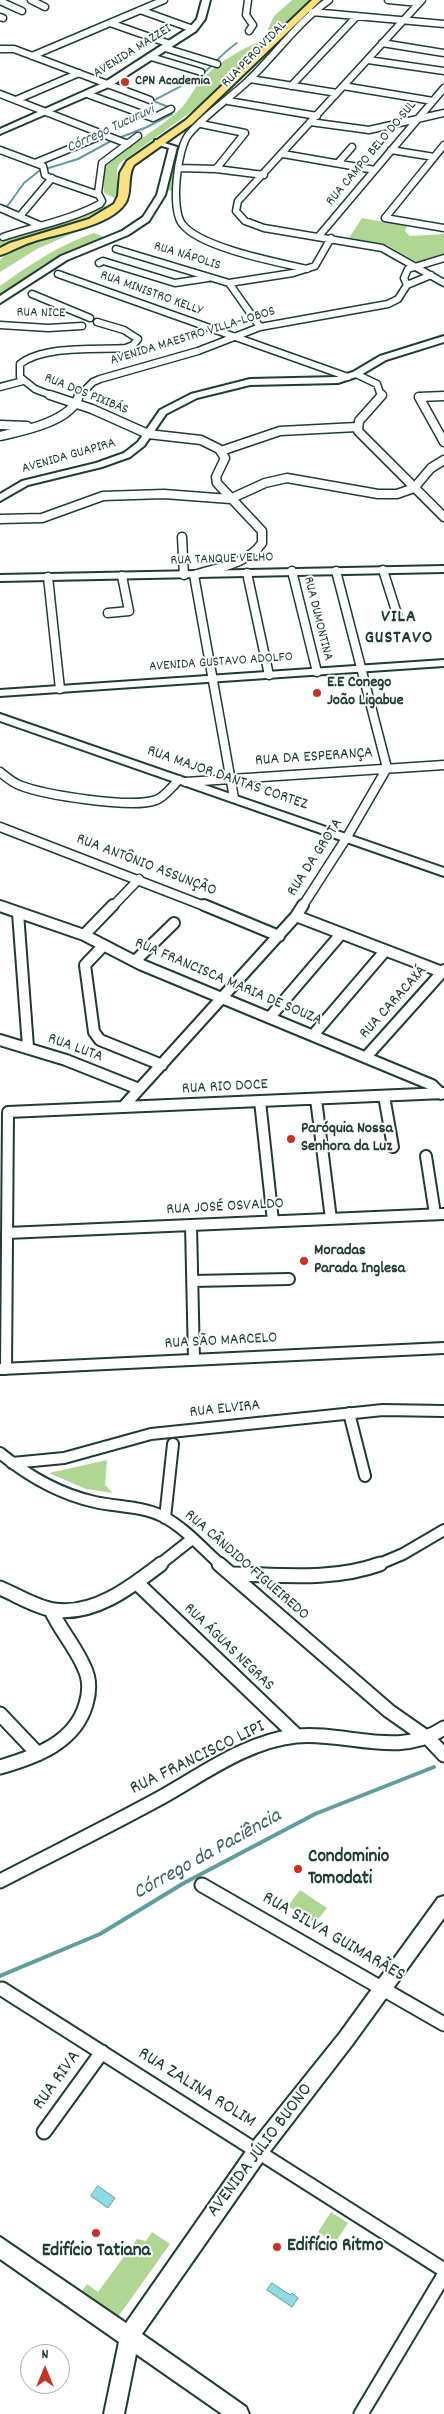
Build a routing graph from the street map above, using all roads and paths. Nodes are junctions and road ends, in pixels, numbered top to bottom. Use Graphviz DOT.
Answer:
graph roads {
  1 [pos="31,0"];
  2 [pos="164,0"];
  3 [pos="206,0"];
  4 [pos="248,0"];
  5 [pos="317,0"];
  6 [pos="329,0"];
  7 [pos="388,0"];
  8 [pos="0,1"];
  9 [pos="420,1"];
  10 [pos="45,7"];
  11 [pos="140,10"];
  12 [pos="22,11"];
  13 [pos="312,12"];
  14 [pos="357,16"];
  15 [pos="403,20"];
  16 [pos="110,23"];
  17 [pos="444,24"];
  18 [pos="194,29"];
  19 [pos="249,31"];
  20 [pos="382,43"];
  21 [pos="167,46"];
  22 [pos="0,49"];
  23 [pos="444,53"];
  24 [pos="32,56"];
  25 [pos="150,57"];
  26 [pos="368,60"];
  27 [pos="217,64"];
  28 [pos="444,71"];
  29 [pos="79,73"];
  30 [pos="194,77"];
  31 [pos="250,79"];
  32 [pos="108,84"];
  33 [pos="291,86"];
  34 [pos="343,86"];
  35 [pos="444,88"];
  36 [pos="337,93"];
  37 [pos="0,94"];
  38 [pos="87,94"];
  39 [pos="16,100"];
  40 [pos="150,100"];
  41 [pos="433,100"];
  42 [pos="228,101"];
  43 [pos="171,109"];
  44 [pos="45,112"];
  45 [pos="444,113"];
  46 [pos="317,116"];
  47 [pos="418,119"];
  48 [pos="189,122"];
  49 [pos="310,122"];
  50 [pos="201,124"];
  51 [pos="0,132"];
  52 [pos="103,134"];
  53 [pos="138,136"];
  54 [pos="158,142"];
  55 [pos="128,144"];
  56 [pos="444,145"];
  57 [pos="352,148"];
  58 [pos="148,149"];
  59 [pos="0,150"];
  60 [pos="391,150"];
  61 [pos="172,151"];
  62 [pos="282,154"];
  63 [pos="434,157"];
  64 [pos="34,163"];
  65 [pos="338,163"];
  66 [pos="179,168"];
  67 [pos="216,168"];
  68 [pos="375,170"];
  69 [pos="264,175"];
  70 [pos="52,178"];
  71 [pos="176,195"];
  72 [pos="160,196"];
  73 [pos="100,200"];
  74 [pos="119,203"];
  75 [pos="0,208"];
  76 [pos="20,216"];
  77 [pos="39,225"];
  78 [pos="444,228"];
  79 [pos="319,236"];
  80 [pos="4,237"];
  81 [pos="331,238"];
  82 [pos="116,248"];
  83 [pos="0,252"];
  84 [pos="444,258"];
  85 [pos="99,263"];
  86 [pos="417,266"];
  87 [pos="307,269"];
  88 [pos="58,274"];
  89 [pos="431,276"];
  90 [pos="209,278"];
  91 [pos="229,283"];
  92 [pos="444,283"];
  93 [pos="407,285"];
  94 [pos="32,294"];
  95 [pos="0,300"];
  96 [pos="94,320"];
  97 [pos="0,325"];
  98 [pos="260,327"];
  99 [pos="233,337"];
  100 [pos="444,339"];
  101 [pos="352,376"];
  102 [pos="23,381"];
  103 [pos="0,387"];
  104 [pos="444,396"];
  105 [pos="76,403"];
  106 [pos="0,425"];
  107 [pos="38,427"];
  108 [pos="357,427"];
  109 [pos="148,434"];
  110 [pos="0,436"];
  111 [pos="444,442"];
  112 [pos="221,451"];
  113 [pos="444,460"];
  114 [pos="414,488"];
  115 [pos="0,498"];
  116 [pos="230,499"];
  117 [pos="444,517"];
  118 [pos="0,519"];
  119 [pos="182,537"];
  120 [pos="444,569"];
  121 [pos="382,570"];
  122 [pos="336,571"];
  123 [pos="292,572"];
  124 [pos="247,573"];
  125 [pos="189,575"];
  126 [pos="122,576"];
  127 [pos="48,577"];
  128 [pos="0,578"];
  129 [pos="108,613"];
  130 [pos="397,614"];
  131 [pos="444,663"];
  132 [pos="361,669"];
  133 [pos="317,672"];
  134 [pos="270,675"];
  135 [pos="210,678"];
  136 [pos="60,689"];
  137 [pos="0,693"];
  138 [pos="0,717"];
  139 [pos="444,765"];
  140 [pos="387,768"];
  141 [pos="0,772"];
  142 [pos="230,779"];
  143 [pos="182,781"];
  144 [pos="234,798"];
  145 [pos="0,827"];
  146 [pos="348,837"];
  147 [pos="444,872"];
  148 [pos="140,878"];
  149 [pos="0,906"];
  150 [pos="18,913"];
  151 [pos="296,916"];
  152 [pos="174,923"];
  153 [pos="84,934"];
  154 [pos="341,934"];
  155 [pos="279,936"];
  156 [pos="103,946"];
  157 [pos="385,950"];
  158 [pos="134,961"];
  159 [pos="443,971"];
  160 [pos="223,998"];
  161 [pos="270,1016"];
  162 [pos="314,1034"];
  163 [pos="0,1040"];
  164 [pos="28,1047"];
  165 [pos="366,1057"];
  166 [pos="162,1065"];
  167 [pos="139,1089"];
  168 [pos="443,1093"];
  169 [pos="384,1096"];
  170 [pos="316,1099"];
  171 [pos="260,1102"];
  172 [pos="123,1107"];
  173 [pos="3,1135"];
  174 [pos="393,1147"];
  175 [pos="426,1156"];
  176 [pos="4,1170"];
  177 [pos="440,1214"];
  178 [pos="331,1219"];
  179 [pos="273,1221"];
  180 [pos="191,1225"];
  181 [pos="7,1233"];
  182 [pos="289,1278"];
  183 [pos="193,1282"];
  184 [pos="444,1348"];
  185 [pos="194,1360"];
  186 [pos="3,1369"];
  187 [pos="444,1411"];
  188 [pos="349,1413"];
  189 [pos="173,1444"];
  190 [pos="0,1453"];
  191 [pos="12,1463"];
  192 [pos="365,1476"];
  193 [pos="165,1518"];
  194 [pos="444,1530"];
  195 [pos="438,1537"];
  196 [pos="192,1539"];
  197 [pos="233,1574"];
  198 [pos="137,1583"];
  199 [pos="0,1588"];
  200 [pos="51,1610"];
  201 [pos="0,1714"];
  202 [pos="444,1728"];
  203 [pos="297,1736"];
  204 [pos="429,1739"];
  205 [pos="38,1754"];
  206 [pos="444,1754"];
  207 [pos="0,1767"];
  208 [pos="0,1881"];
  209 [pos="202,1885"];
  210 [pos="444,1904"];
  211 [pos="383,1988"];
  212 [pos="2,1989"];
  213 [pos="444,2024"];
  214 [pos="102,2052"];
  215 [pos="44,2132"];
  216 [pos="258,2151"];
  217 [pos="0,2247"];
  218 [pos="444,2270"];
  219 [pos="444,2275"];
  220 [pos="129,2339"];
  221 [pos="114,2414"];
  222 [pos="239,2414"];
  223 [pos="362,2414"];
  1 -- 10 [label="street"];
  2 -- 11 [label="street"];
  3 -- 18 [label="street, AVENIDA MAZZEI"];
  4 -- 19 [label="street"];
  5 -- 48 [label="main road"];
  6 -- 13 [label="street, RUA PERO VIDAL"];
  7 -- 9 [label="street"];
  8 -- 12 [label="street"];
  9 -- 15 [label="street"];
  11 -- 16 [label="street"];
  11 -- 18 [label="street"];
  13 -- 14 [label="street"];
  13 -- 31 [label="street, RUA PERO VIDAL"];
  14 -- 15 [label="street"];
  14 -- 33 [label="street"];
  15 -- 17 [label="street"];
  15 -- 20 [label="street"];
  16 -- 21 [label="street"];
  16 -- 24 [label="street"];
  18 -- 21 [label="street, AVENIDA MAZZEI"];
  20 -- 23 [label="street"];
  20 -- 26 [label="street"];
  21 -- 25 [label="street, AVENIDA MAZZEI"];
  21 -- 27 [label="street"];
  22 -- 24 [label="street"];
  24 -- 29 [label="street"];
  25 -- 30 [label="street"];
  25 -- 32 [label="street, AVENIDA MAZZEI"];
  26 -- 28 [label="street"];
  26 -- 34 [label="street"];
  29 -- 32 [label="street"];
  29 -- 39 [label="street"];
  31 -- 33 [label="street"];
  31 -- 42 [label="street, RUA PERO VIDAL"];
  32 -- 38 [label="street, AVENIDA MAZZEI"];
  32 -- 40 [label="street"];
  33 -- 36 [label="street"];
  34 -- 36 [label="street"];
  34 -- 41 [label="street"];
  35 -- 41 [label="street, RUA CAMPO BELO DO SUL"];
  36 -- 46 [label="street"];
  37 -- 39 [label="street"];
  38 -- 43 [label="street"];
  38 -- 44 [label="street, AVENIDA MAZZEI"];
  39 -- 44 [label="street"];
  41 -- 47 [label="street, RUA CAMPO BELO DO SUL"];
  42 -- 46 [label="street"];
  42 -- 50 [label="street, RUA PERO VIDAL"];
  44 -- 51 [label="street, AVENIDA MAZZEI"];
  44 -- 52 [label="street"];
  45 -- 47 [label="street"];
  46 -- 49 [label="street"];
  47 -- 49 [label="street"];
  47 -- 60 [label="street, RUA CAMPO BELO DO SUL"];
  48 -- 54 [label="main road"];
  48 -- 61 [label="main road"];
  49 -- 62 [label="street"];
  50 -- 66 [label="street, RUA PERO VIDAL"];
  50 -- 67 [label="street"];
  52 -- 55 [label="street"];
  52 -- 64 [label="street"];
  53 -- 55 [label="street"];
  54 -- 58 [label="main road"];
  54 -- 61 [label="street"];
  55 -- 73 [label="street"];
  56 -- 63 [label="street"];
  57 -- 65 [label="street"];
  58 -- 61 [label="street"];
  58 -- 74 [label="main road"];
  59 -- 64 [label="street"];
  60 -- 63 [label="street"];
  60 -- 68 [label="street, RUA CAMPO BELO DO SUL"];
  61 -- 72 [label="street"];
  62 -- 65 [label="street"];
  62 -- 69 [label="street"];
  63 -- 78 [label="street"];
  64 -- 70 [label="street"];
  65 -- 68 [label="street"];
  66 -- 67 [label="street"];
  66 -- 71 [label="street, RUA PERO VIDAL"];
  67 -- 69 [label="street"];
  68 -- 79 [label="street, RUA CAMPO BELO DO SUL"];
  69 -- 79 [label="street"];
  70 -- 73 [label="street"];
  70 -- 76 [label="street"];
  71 -- 72 [label="street"];
  71 -- 87 [label="street, RUA PERO VIDAL"];
  72 -- 95 [label="street"];
  73 -- 74 [label="main road"];
  73 -- 77 [label="street"];
  74 -- 83 [label="main road"];
  75 -- 76 [label="street"];
  76 -- 77 [label="street"];
  77 -- 80 [label="street"];
  79 -- 81 [label="street"];
  81 -- 86 [label="street"];
  81 -- 87 [label="street"];
  82 -- 90 [label="street, RUA NÁPOLIS"];
  84 -- 86 [label="street"];
  85 -- 90 [label="street"];
  86 -- 89 [label="street"];
  86 -- 93 [label="street"];
  87 -- 91 [label="street"];
  88 -- 99 [label="street, RUA MINISTRO KELLY"];
  89 -- 92 [label="street"];
  89 -- 93 [label="street, AVENIDA MAESTRO VILLA-LOBOS"];
  90 -- 91 [label="street, RUA NÁPOLIS"];
  91 -- 98 [label="street, RUA NÁPOLIS"];
  93 -- 98 [label="street, AVENIDA MAESTRO VILLA-LOBOS"];
  94 -- 96 [label="street"];
  96 -- 97 [label="street, RUA NICE"];
  96 -- 102 [label="street, RUA DOS PIXIBÁS"];
  98 -- 99 [label="street, AVENIDA MAESTRO VILLA-LOBOS"];
  99 -- 101 [label="street, RUA MINISTRO KELLY"];
  99 -- 105 [label="street, AVENIDA MAESTRO VILLA-LOBOS"];
  100 -- 101 [label="street, AVENIDA GUAPIRA"];
  101 -- 108 [label="street, RUA MINISTRO KELLY"];
  101 -- 109 [label="street, AVENIDA GUAPIRA"];
  102 -- 103 [label="street"];
  102 -- 105 [label="street, RUA DOS PIXIBÁS"];
  104 -- 111 [label="street"];
  105 -- 107 [label="street, AVENIDA MAESTRO VILLA-LOBOS"];
  105 -- 109 [label="street, RUA DOS PIXIBÁS"];
  106 -- 107 [label="street"];
  107 -- 110 [label="street, AVENIDA MAESTRO VILLA-LOBOS"];
  108 -- 112 [label="street"];
  108 -- 114 [label="street"];
  109 -- 112 [label="street, RUA DOS PIXIBÁS"];
  109 -- 115 [label="street, AVENIDA GUAPIRA"];
  112 -- 116 [label="street"];
  113 -- 114 [label="street"];
  114 -- 116 [label="street"];
  114 -- 117 [label="street"];
  116 -- 118 [label="street"];
  116 -- 125 [label="street"];
  119 -- 125 [label="street"];
  120 -- 121 [label="street, RUA TANQUE VELHO"];
  121 -- 122 [label="street, RUA TANQUE VELHO"];
  121 -- 130 [label="street"];
  122 -- 123 [label="street, RUA TANQUE VELHO"];
  122 -- 132 [label="street"];
  123 -- 124 [label="street, RUA TANQUE VELHO"];
  123 -- 133 [label="street, RUA DUMONTINA"];
  124 -- 125 [label="street, RUA TANQUE VELHO"];
  124 -- 134 [label="street"];
  125 -- 126 [label="street, RUA TANQUE VELHO"];
  125 -- 135 [label="street"];
  126 -- 127 [label="street, RUA TANQUE VELHO"];
  126 -- 129 [label="street"];
  127 -- 128 [label="street, RUA TANQUE VELHO"];
  127 -- 136 [label="street"];
  131 -- 132 [label="street, AVENIDA GUSTAVO ADOLFO"];
  132 -- 133 [label="street, AVENIDA GUSTAVO ADOLFO"];
  132 -- 140 [label="street"];
  133 -- 134 [label="street, AVENIDA GUSTAVO ADOLFO"];
  134 -- 135 [label="street, AVENIDA GUSTAVO ADOLFO"];
  135 -- 136 [label="street, AVENIDA GUSTAVO ADOLFO"];
  135 -- 142 [label="street"];
  136 -- 137 [label="street, AVENIDA GUSTAVO ADOLFO"];
  138 -- 143 [label="street, RUA MAJOR DANTAS CORTEZ"];
  139 -- 140 [label="street, RUA DA ESPERANÇA"];
  140 -- 142 [label="street, RUA DA ESPERANÇA"];
  140 -- 146 [label="street, RUA DA GROTA"];
  141 -- 143 [label="street"];
  142 -- 143 [label="street, RUA DA ESPERANÇA"];
  142 -- 144 [label="street"];
  143 -- 144 [label="street, RUA MAJOR DANTAS CORTEZ"];
  144 -- 146 [label="street, RUA MAJOR DANTAS CORTEZ"];
  145 -- 148 [label="street, RUA ANTÔNIO ASSUNÇÃO"];
  146 -- 147 [label="street, RUA MAJOR DANTAS CORTEZ"];
  146 -- 151 [label="street, RUA DA GROTA"];
  148 -- 153 [label="street"];
  148 -- 155 [label="street, RUA ANTÔNIO ASSUNÇÃO"];
  149 -- 150 [label="street, RUA FRANCISCA MARIA DE SOUZA"];
  150 -- 153 [label="street, RUA FRANCISCA MARIA DE SOUZA"];
  150 -- 164 [label="street"];
  151 -- 154 [label="street"];
  151 -- 155 [label="street, RUA DA GROTA"];
  152 -- 158 [label="street"];
  153 -- 156 [label="street, RUA FRANCISCA MARIA DE SOUZA"];
  154 -- 157 [label="street"];
  154 -- 161 [label="street"];
  155 -- 160 [label="street, RUA DA GROTA"];
  156 -- 158 [label="street, RUA FRANCISCA MARIA DE SOUZA"];
  156 -- 166 [label="street"];
  157 -- 159 [label="street"];
  157 -- 162 [label="street"];
  158 -- 160 [label="street, RUA FRANCISCA MARIA DE SOUZA"];
  159 -- 165 [label="street, RUA CARACAXÁ"];
  160 -- 161 [label="street, RUA FRANCISCA MARIA DE SOUZA"];
  160 -- 166 [label="street, RUA DA GROTA"];
  161 -- 162 [label="street, RUA FRANCISCA MARIA DE SOUZA"];
  162 -- 165 [label="street, RUA FRANCISCA MARIA DE SOUZA"];
  163 -- 164 [label="street, RUA LUTA"];
  164 -- 167 [label="street, RUA LUTA"];
  165 -- 168 [label="street, RUA FRANCISCA MARIA DE SOUZA"];
  166 -- 167 [label="street, RUA DA GROTA"];
  167 -- 172 [label="street, RUA DA GROTA"];
  168 -- 169 [label="street, RUA RIO DOCE"];
  169 -- 170 [label="street, RUA RIO DOCE"];
  169 -- 174 [label="street"];
  170 -- 171 [label="street, RUA RIO DOCE"];
  170 -- 178 [label="street"];
  171 -- 172 [label="street, RUA RIO DOCE"];
  171 -- 179 [label="street"];
  172 -- 173 [label="street, RUA RIO DOCE"];
  173 -- 176 [label="street"];
  175 -- 177 [label="street"];
  176 -- 181 [label="street"];
  177 -- 178 [label="street, RUA JOSÉ OSVALDO"];
  178 -- 179 [label="street, RUA JOSÉ OSVALDO"];
  179 -- 180 [label="street, RUA JOSÉ OSVALDO"];
  180 -- 181 [label="street, RUA JOSÉ OSVALDO"];
  180 -- 183 [label="street"];
  181 -- 186 [label="street"];
  182 -- 183 [label="street"];
  183 -- 185 [label="street"];
  184 -- 185 [label="street, RUA SÃO MARCELO"];
  185 -- 186 [label="street, RUA SÃO MARCELO"];
  187 -- 188 [label="street, RUA ELVIRA"];
  188 -- 191 [label="street, RUA ELVIRA"];
  188 -- 192 [label="street"];
  189 -- 193 [label="street"];
  190 -- 191 [label="street, RUA CÂNDIDO FIGUEIREDO"];
  191 -- 193 [label="street, RUA CÂNDIDO FIGUEIREDO"];
  193 -- 196 [label="street, RUA CÂNDIDO FIGUEIREDO"];
  194 -- 195 [label="street"];
  195 -- 197 [label="street"];
  196 -- 197 [label="street, RUA CÂNDIDO FIGUEIREDO"];
  196 -- 198 [label="street"];
  197 -- 204 [label="street, RUA CÂNDIDO FIGUEIREDO"];
  198 -- 200 [label="street"];
  198 -- 203 [label="street, RUA ÁGUAS NEGRAS"];
  199 -- 200 [label="street"];
  200 -- 205 [label="street"];
  201 -- 205 [label="street"];
  202 -- 204 [label="street"];
  203 -- 204 [label="street, RUA FRANCISCO LIPI"];
  203 -- 208 [label="street, RUA FRANCISCO LIPI"];
  204 -- 206 [label="street, RUA CÂNDIDO FIGUEIREDO"];
  205 -- 207 [label="street"];
  209 -- 211 [label="street, RUA SILVA GUIMARÃES"];
  210 -- 211 [label="street, AVENIDA JÚLIO BUONO"];
  211 -- 213 [label="street, RUA SILVA GUIMARÃES"];
  211 -- 216 [label="street, AVENIDA JÚLIO BUONO"];
  212 -- 214 [label="street, RUA ZALINA ROLIM"];
  214 -- 215 [label="street, RUA RIVA"];
  214 -- 216 [label="street, RUA ZALINA ROLIM"];
  216 -- 218 [label="street, RUA ZALINA ROLIM"];
  216 -- 220 [label="street, AVENIDA JÚLIO BUONO"];
  217 -- 220 [label="street"];
  219 -- 223 [label="street"];
  220 -- 221 [label="street, AVENIDA JÚLIO BUONO"];
  220 -- 222 [label="street"];
}
